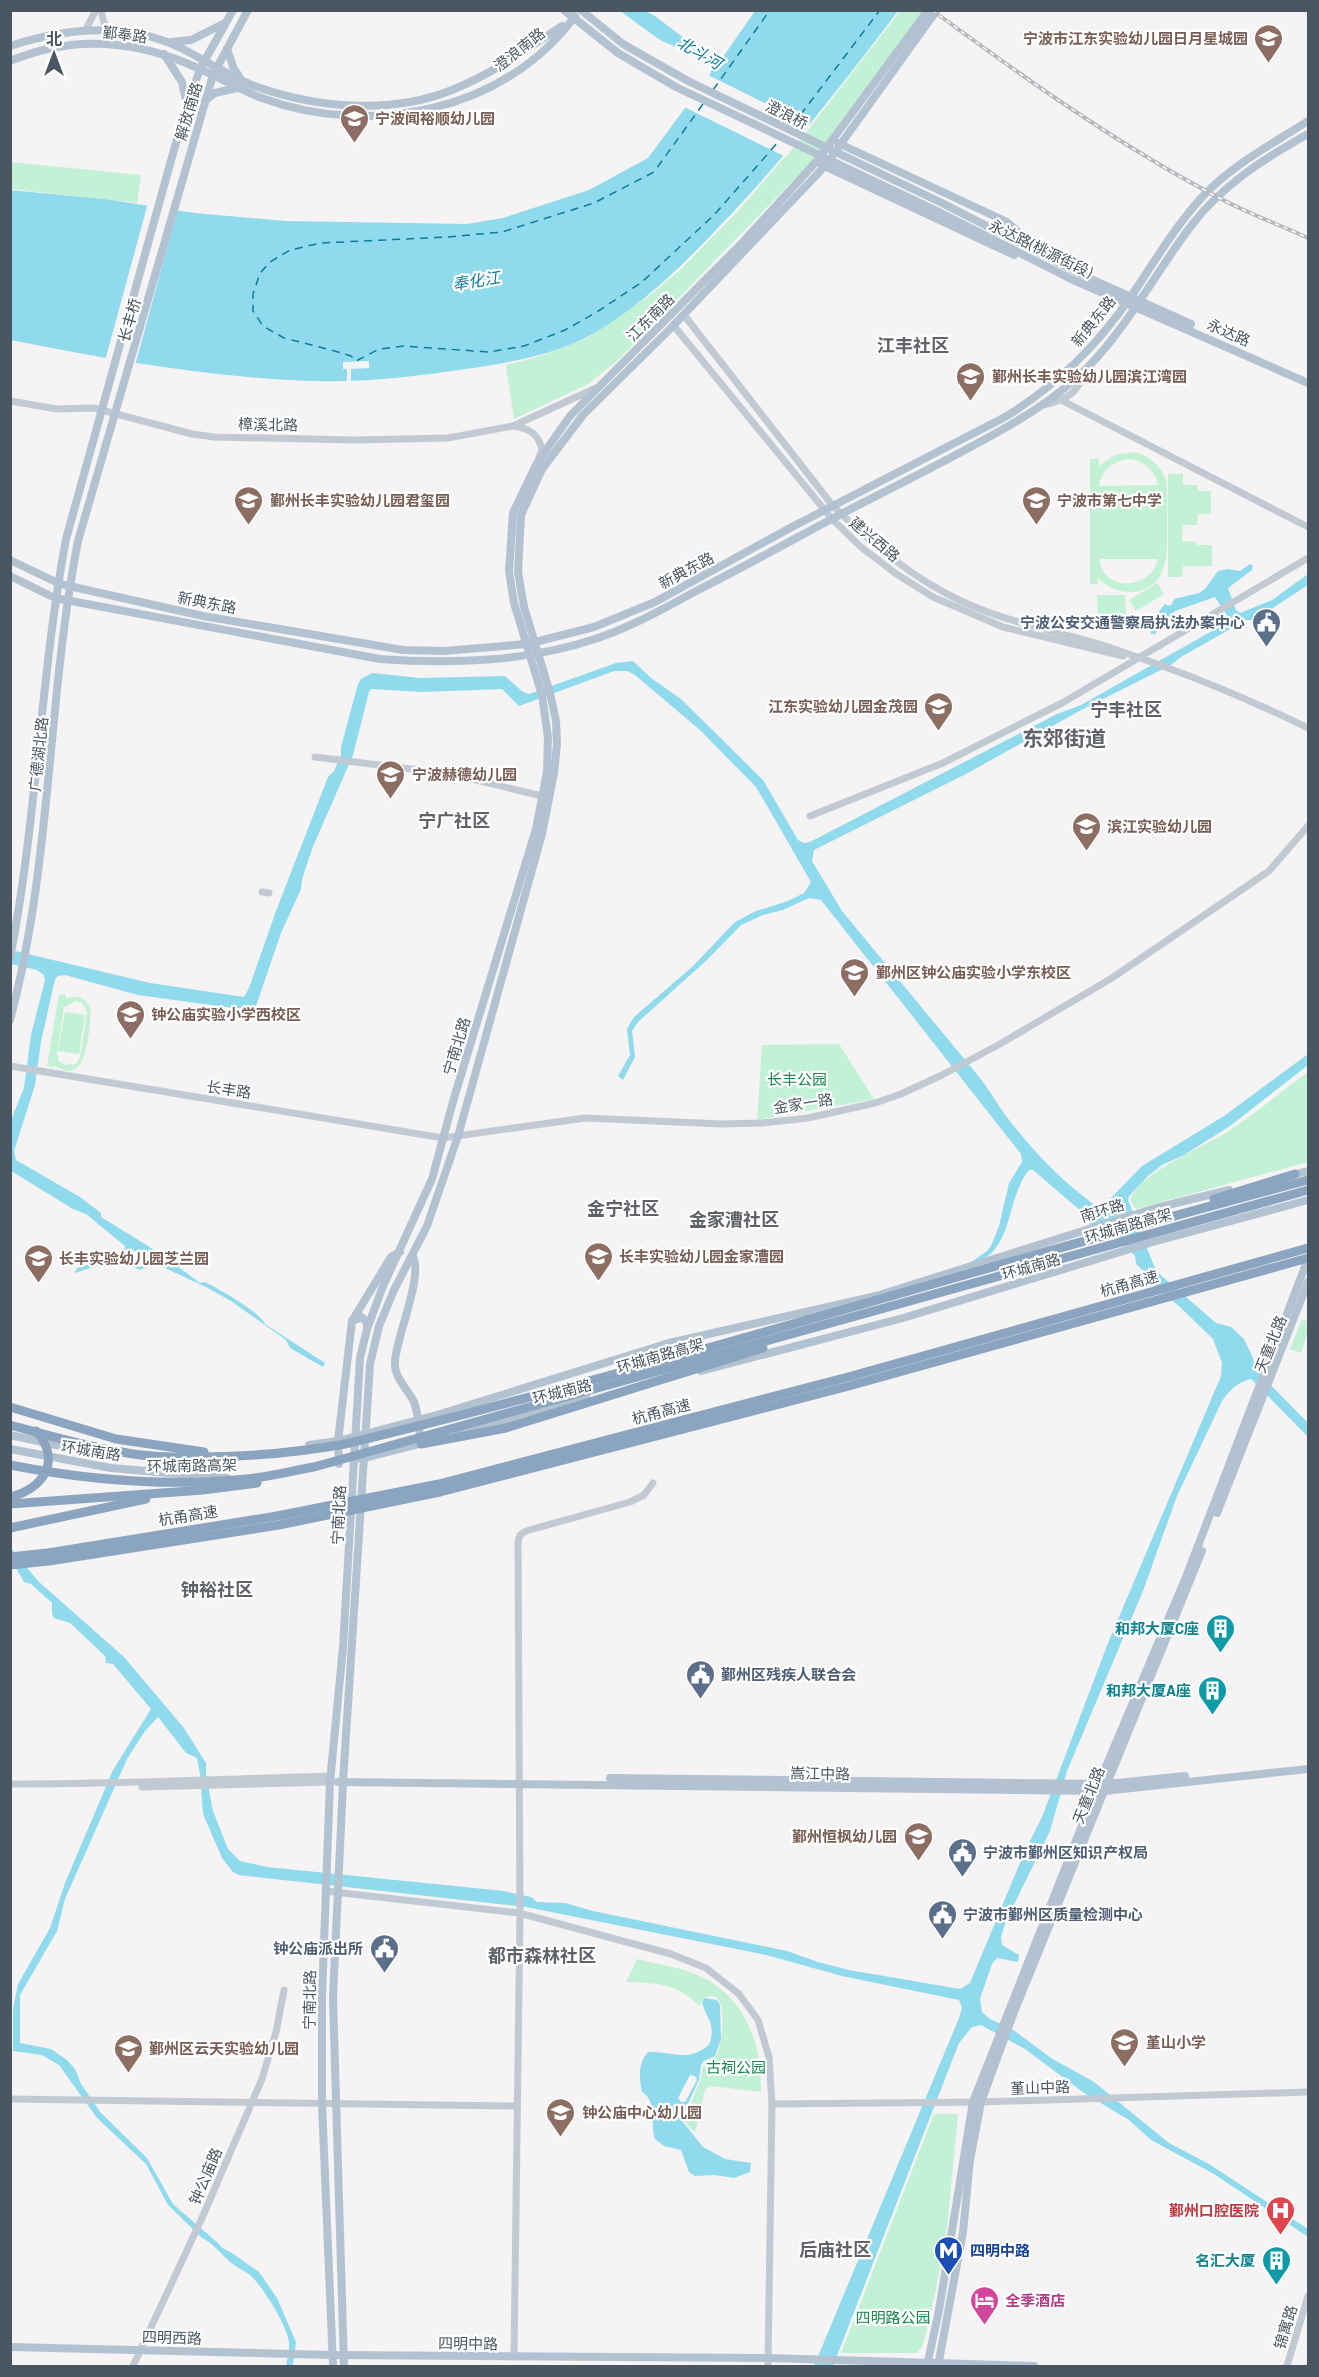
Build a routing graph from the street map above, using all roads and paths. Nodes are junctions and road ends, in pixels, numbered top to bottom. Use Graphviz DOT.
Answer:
graph roads {
  1 [pos="96,10"];
  2 [pos="101,10"];
  3 [pos="233,10"];
  4 [pos="248,10"];
  5 [pos="564,10"];
  6 [pos="580,10"];
  7 [pos="928,10"];
  8 [pos="937,10"];
  9 [pos="573,19"];
  10 [pos="226,22"];
  11 [pos="85,31"];
  12 [pos="109,31"];
  13 [pos="165,42"];
  14 [pos="10,46"];
  15 [pos="227,49"];
  16 [pos="164,54"];
  17 [pos="10,61"];
  18 [pos="202,64"];
  19 [pos="217,67"];
  20 [pos="213,75"];
  21 [pos="239,83"];
  22 [pos="205,101"];
  23 [pos="187,106"];
  24 [pos="1308,121"];
  25 [pos="1308,134"];
  26 [pos="837,142"];
  27 [pos="188,155"];
  28 [pos="816,162"];
  29 [pos="825,166"];
  30 [pos="942,203"];
  31 [pos="935,210"];
  32 [pos="1043,253"];
  33 [pos="1056,271"];
  34 [pos="1129,299"];
  35 [pos="1139,304"];
  36 [pos="684,315"];
  37 [pos="674,326"];
  38 [pos="1089,365"];
  39 [pos="1308,378"];
  40 [pos="1308,383"];
  41 [pos="596,388"];
  42 [pos="10,400"];
  43 [pos="1064,401"];
  44 [pos="1041,406"];
  45 [pos="513,426"];
  46 [pos="537,463"];
  47 [pos="82,487"];
  48 [pos="93,491"];
  49 [pos="829,508"];
  50 [pos="841,514"];
  51 [pos="832,519"];
  52 [pos="1308,527"];
  53 [pos="1308,558"];
  54 [pos="10,560"];
  55 [pos="10,576"];
  56 [pos="58,583"];
  57 [pos="69,586"];
  58 [pos="55,598"];
  59 [pos="67,600"];
  60 [pos="531,644"];
  61 [pos="534,655"];
  62 [pos="1140,660"];
  63 [pos="546,694"];
  64 [pos="1308,728"];
  65 [pos="315,757"];
  66 [pos="542,796"];
  67 [pos="810,816"];
  68 [pos="1308,826"];
  69 [pos="10,958"];
  70 [pos="10,1020"];
  71 [pos="10,1065"];
  72 [pos="458,1136"];
  73 [pos="443,1138"];
  74 [pos="1308,1171"];
  75 [pos="1295,1174"];
  76 [pos="1308,1180"];
  77 [pos="1308,1190"];
  78 [pos="1308,1200"];
  79 [pos="1056,1238"];
  80 [pos="1308,1248"];
  81 [pos="401,1252"];
  82 [pos="413,1257"];
  83 [pos="1308,1258"];
  84 [pos="994,1267"];
  85 [pos="402,1276"];
  86 [pos="413,1281"];
  87 [pos="1308,1282"];
  88 [pos="1189,1286"];
  89 [pos="812,1318"];
  90 [pos="352,1321"];
  91 [pos="822,1326"];
  92 [pos="367,1329"];
  93 [pos="10,1407"];
  94 [pos="437,1415"];
  95 [pos="10,1419"];
  96 [pos="418,1420"];
  97 [pos="10,1425"];
  98 [pos="10,1435"];
  99 [pos="338,1441"];
  100 [pos="421,1444"];
  101 [pos="10,1449"];
  102 [pos="246,1457"];
  103 [pos="339,1464"];
  104 [pos="10,1465"];
  105 [pos="314,1467"];
  106 [pos="653,1483"];
  107 [pos="203,1490"];
  108 [pos="10,1497"];
  109 [pos="10,1504"];
  110 [pos="1213,1516"];
  111 [pos="10,1528"];
  112 [pos="10,1557"];
  113 [pos="49,1557"];
  114 [pos="10,1565"];
  115 [pos="1308,1765"];
  116 [pos="1308,1769"];
  117 [pos="331,1779"];
  118 [pos="343,1779"];
  119 [pos="518,1781"];
  120 [pos="10,1786"];
  121 [pos="1101,1787"];
  122 [pos="325,1890"];
  123 [pos="337,1891"];
  124 [pos="520,1913"];
  125 [pos="284,1990"];
  126 [pos="999,2042"];
  127 [pos="1308,2092"];
  128 [pos="10,2098"];
  129 [pos="252,2102"];
  130 [pos="977,2102"];
  131 [pos="322,2104"];
  132 [pos="334,2104"];
  133 [pos="772,2104"];
  134 [pos="516,2106"];
  135 [pos="1308,2296"];
  136 [pos="13,2347"];
  137 [pos="140,2349"];
  138 [pos="333,2355"];
  139 [pos="344,2355"];
  140 [pos="514,2356"];
  141 [pos="768,2362"];
  142 [pos="927,2364"];
  143 [pos="938,2365"];
  144 [pos="132,2367"];
  145 [pos="333,2367"];
  146 [pos="344,2367"];
  147 [pos="1034,2367"];
  148 [pos="1287,2367"];
  1 -- 11 [label="street"];
  2 -- 12 [label="street"];
  3 -- 10 [label="main road"];
  4 -- 15 [label="main road"];
  5 -- 9 [label="main road, 澄浪桥"];
  6 -- 9 [label="main road"];
  6 -- 30 [label="main road, 澄浪桥"];
  7 -- 26 [label="main road, 江东南路"];
  8 -- 26 [label="main road, 江东南路"];
  9 -- 21 [label="main road, 澄浪南路"];
  9 -- 21 [label="main road, 澄浪南路"];
  9 -- 31 [label="main road, 澄浪桥"];
  10 -- 13 [label="main road"];
  10 -- 18 [label="main road"];
  11 -- 12 [label="main road, 鄞奉路"];
  11 -- 14 [label="main road, 鄞奉路"];
  12 -- 13 [label="main road, 鄞奉路"];
  13 -- 18 [label="main road, 鄞奉路"];
  15 -- 19 [label="main road"];
  15 -- 21 [label="main road"];
  16 -- 17 [label="main road, 鄞奉路"];
  16 -- 18 [label="main road, 鄞奉路"];
  16 -- 23 [label="main road"];
  18 -- 19 [label="main road, 鄞奉路"];
  18 -- 20 [label="main road, 鄞奉路"];
  18 -- 23 [label="main road, 长丰桥"];
  19 -- 20 [label="main road"];
  19 -- 21 [label="main road, 澄浪南路"];
  20 -- 21 [label="main road, 澄浪南路"];
  20 -- 22 [label="main road, 解放南路"];
  21 -- 22 [label="main road"];
  22 -- 27 [label="main road, 解放南路"];
  23 -- 47 [label="main road, 长丰桥"];
  24 -- 34 [label="main road, 新典东路"];
  25 -- 35 [label="main road, 新典东路"];
  26 -- 28 [label="main road, 江东南路"];
  26 -- 29 [label="main road, 江东南路"];
  26 -- 32 [label="main road"];
  27 -- 48 [label="main road, 长丰桥"];
  28 -- 29 [label="main road"];
  28 -- 41 [label="main road, 江东南路"];
  29 -- 33 [label="main road"];
  29 -- 36 [label="main road, 江东南路"];
  30 -- 32 [label="main road, 永达路(桃源街段)"];
  31 -- 33 [label="main road, 永达路(桃源街段)"];
  32 -- 34 [label="main road, 永达路(桃源街段)"];
  33 -- 34 [label="main road, 永达路(桃源街段)"];
  34 -- 35 [label="main road, 永达路(桃源街段)"];
  34 -- 49 [label="main road, 新典东路"];
  35 -- 38 [label="main road, 新典东路"];
  35 -- 39 [label="main road, 永达路"];
  35 -- 40 [label="main road, 永达路"];
  36 -- 37 [label="main road, 江东南路"];
  36 -- 49 [label="street, 建兴西路"];
  37 -- 49 [label="street, 建兴西路"];
  37 -- 60 [label="main road, 江东南路"];
  38 -- 43 [label="street"];
  38 -- 44 [label="main road, 新典东路"];
  41 -- 45 [label="street, 樟溪北路"];
  41 -- 46 [label="main road, 江东南路"];
  42 -- 45 [label="street, 樟溪北路"];
  43 -- 44 [label="street"];
  43 -- 52 [label="street"];
  44 -- 50 [label="main road, 新典东路"];
  45 -- 46 [label="street"];
  46 -- 60 [label="main road, 江东南路"];
  47 -- 56 [label="main road, 广德湖北路"];
  48 -- 57 [label="main road, 广德湖北路"];
  49 -- 50 [label="street, 建兴西路"];
  49 -- 51 [label="street, 建兴西路"];
  49 -- 60 [label="main road, 新典东路"];
  50 -- 51 [label="main road, 新典东路"];
  50 -- 62 [label="street, 建兴西路"];
  51 -- 61 [label="main road, 新典东路"];
  51 -- 62 [label="street, 建兴西路"];
  53 -- 62 [label="street"];
  54 -- 56 [label="main road, 新典东路"];
  55 -- 58 [label="main road, 新典东路"];
  56 -- 57 [label="main road, 新典东路"];
  56 -- 58 [label="main road, 广德湖北路"];
  57 -- 59 [label="main road, 广德湖北路"];
  57 -- 60 [label="main road, 新典东路"];
  58 -- 59 [label="main road, 新典东路"];
  58 -- 69 [label="main road, 广德湖北路"];
  59 -- 61 [label="main road, 新典东路"];
  59 -- 70 [label="main road, 广德湖北路"];
  60 -- 61 [label="main road, 江东南路"];
  61 -- 63 [label="main road, 江东南路"];
  62 -- 64 [label="street, 建兴西路"];
  62 -- 67 [label="street"];
  63 -- 66 [label="main road, 宁南北路"];
  63 -- 72 [label="main road, 宁南北路"];
  65 -- 66 [label="street"];
  66 -- 73 [label="main road, 宁南北路"];
  68 -- 72 [label="street, 金家一路"];
  71 -- 73 [label="street, 长丰路"];
  72 -- 73 [label="street, 金家一路"];
  72 -- 82 [label="main road, 宁南北路"];
  73 -- 81 [label="main road, 宁南北路"];
  74 -- 75 [label="main road"];
  75 -- 79 [label="main road, 南环路"];
  75 -- 84 [label="highway"];
  76 -- 84 [label="highway, 环城南路高架"];
  77 -- 91 [label="highway, 环城南路高架"];
  78 -- 100 [label="main road, 环城南路"];
  79 -- 94 [label="main road, 环城南路"];
  80 -- 88 [label="highway, 杭甬高速"];
  81 -- 90 [label="main road"];
  81 -- 92 [label="main road, 宁南北路"];
  82 -- 85 [label="main road, 宁南北路"];
  82 -- 86 [label="main road"];
  83 -- 88 [label="highway, 杭甬高速"];
  83 -- 110 [label="main road, 天童北路"];
  84 -- 89 [label="highway, 环城南路高架"];
  85 -- 86 [label="main road"];
  85 -- 118 [label="main road, 宁南北路"];
  86 -- 96 [label="main road"];
  87 -- 110 [label="main road, 天童北路"];
  88 -- 113 [label="highway, 杭甬高速"];
  89 -- 94 [label="highway"];
  89 -- 102 [label="highway, 环城南路高架"];
  90 -- 92 [label="main road"];
  90 -- 99 [label="main road"];
  91 -- 100 [label="highway"];
  91 -- 105 [label="highway, 环城南路高架"];
  92 -- 117 [label="main road, 宁南北路"];
  93 -- 102 [label="highway"];
  94 -- 96 [label="main road, 环城南路"];
  95 -- 108 [label="highway"];
  96 -- 99 [label="main road, 环城南路"];
  96 -- 100 [label="main road"];
  97 -- 102 [label="highway, 环城南路高架"];
  98 -- 99 [label="main road, 环城南路"];
  99 -- 103 [label="main road"];
  100 -- 103 [label="main road, 环城南路"];
  101 -- 103 [label="main road, 环城南路"];
  104 -- 105 [label="highway, 环城南路高架"];
  105 -- 107 [label="highway"];
  106 -- 119 [label="street"];
  107 -- 109 [label="highway"];
  107 -- 111 [label="highway"];
  110 -- 121 [label="main road, 天童北路"];
  110 -- 121 [label="main road, 天童北路"];
  112 -- 113 [label="highway, 杭甬高速"];
  113 -- 114 [label="highway, 杭甬高速"];
  115 -- 121 [label="main road, 嵩江中路"];
  116 -- 121 [label="main road, 嵩江中路"];
  117 -- 118 [label="main road, 嵩江中路"];
  117 -- 120 [label="street"];
  117 -- 120 [label="street"];
  117 -- 122 [label="main road, 宁南北路"];
  118 -- 119 [label="main road, 嵩江中路"];
  118 -- 123 [label="main road, 宁南北路"];
  119 -- 121 [label="main road, 嵩江中路"];
  119 -- 121 [label="main road, 嵩江中路"];
  119 -- 124 [label="street"];
  121 -- 126 [label="main road, 天童北路"];
  121 -- 126 [label="main road"];
  122 -- 123 [label="street"];
  122 -- 131 [label="main road, 宁南北路"];
  123 -- 124 [label="street"];
  123 -- 132 [label="main road, 宁南北路"];
  124 -- 133 [label="street"];
  124 -- 134 [label="street"];
  125 -- 129 [label="street, 钟公庙路"];
  126 -- 130 [label="main road, 天童北路"];
  127 -- 130 [label="street, 堇山中路"];
  128 -- 129 [label="street"];
  129 -- 131 [label="street"];
  129 -- 137 [label="street, 钟公庙路"];
  130 -- 133 [label="street, 堇山中路"];
  130 -- 142 [label="main road"];
  130 -- 143 [label="main road, 天童北路"];
  131 -- 132 [label="street"];
  131 -- 138 [label="main road, 宁南北路"];
  132 -- 134 [label="street"];
  132 -- 139 [label="main road, 宁南北路"];
  133 -- 141 [label="street"];
  134 -- 140 [label="street"];
  135 -- 148 [label="street, 锦寓路"];
  136 -- 137 [label="main road, 四明西路"];
  137 -- 138 [label="main road, 四明西路"];
  137 -- 144 [label="street, 钟公庙路"];
  138 -- 139 [label="main road, 四明中路"];
  138 -- 145 [label="main road, 宁南北路"];
  139 -- 140 [label="main road, 四明中路"];
  139 -- 146 [label="main road"];
  140 -- 141 [label="main road, 四明中路"];
  141 -- 142 [label="main road, 四明中路"];
  142 -- 143 [label="main road, 四明中路"];
  143 -- 147 [label="main road, 四明中路"];
}
